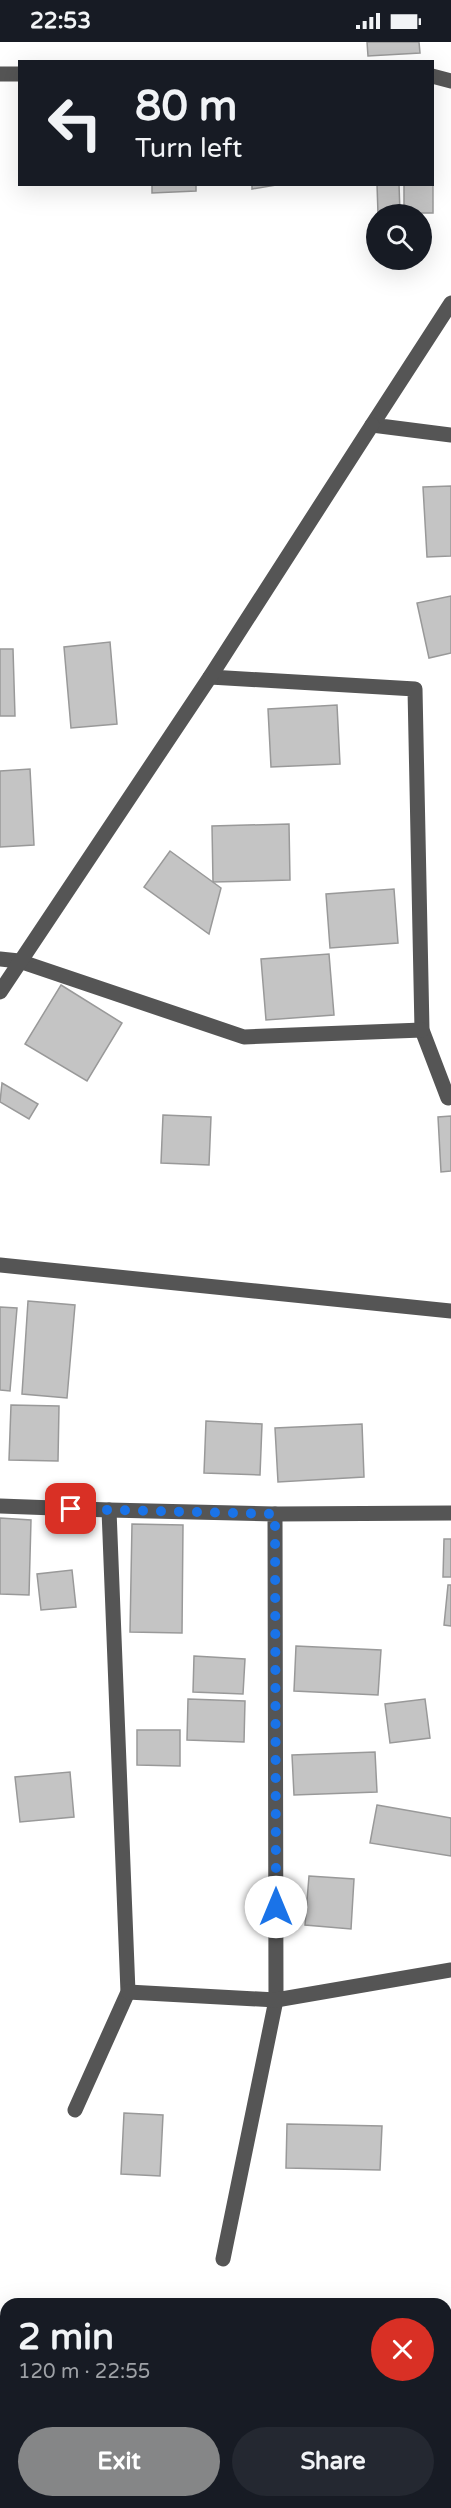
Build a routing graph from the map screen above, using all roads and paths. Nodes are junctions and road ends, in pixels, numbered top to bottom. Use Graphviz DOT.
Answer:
graph roads {
  1 [pos="0,74"];
  2 [pos="18,74"];
  3 [pos="434,77"];
  4 [pos="451,81"];
  5 [pos="451,303"];
  6 [pos="372,425"];
  7 [pos="451,435"];
  8 [pos="210,678"];
  9 [pos="0,959"];
  10 [pos="19,961"];
  11 [pos="0,992"];
  12 [pos="422,1030"];
  13 [pos="448,1098"];
  14 [pos="0,1265"];
  15 [pos="451,1311"];
  16 [pos="0,1506"];
  17 [pos="109,1510"];
  18 [pos="451,1513"];
  19 [pos="275,1514"];
  20 [pos="451,1970"];
  21 [pos="128,1992"];
  22 [pos="276,2000"];
  23 [pos="75,2110"];
  24 [pos="223,2259"];
  1 -- 2 [label="street"];
  3 -- 4 [label="street"];
  5 -- 6 [label="street"];
  6 -- 7 [label="street"];
  6 -- 8 [label="street"];
  8 -- 10 [label="street"];
  8 -- 12 [label="street"];
  9 -- 10 [label="street"];
  10 -- 11 [label="street"];
  10 -- 12 [label="street"];
  12 -- 13 [label="street"];
  14 -- 15 [label="street"];
  16 -- 17 [label="street"];
  17 -- 19 [label="street"];
  17 -- 21 [label="street"];
  18 -- 19 [label="street"];
  19 -- 22 [label="street"];
  20 -- 22 [label="street"];
  21 -- 22 [label="street"];
  21 -- 23 [label="street"];
  22 -- 24 [label="street"];
}
